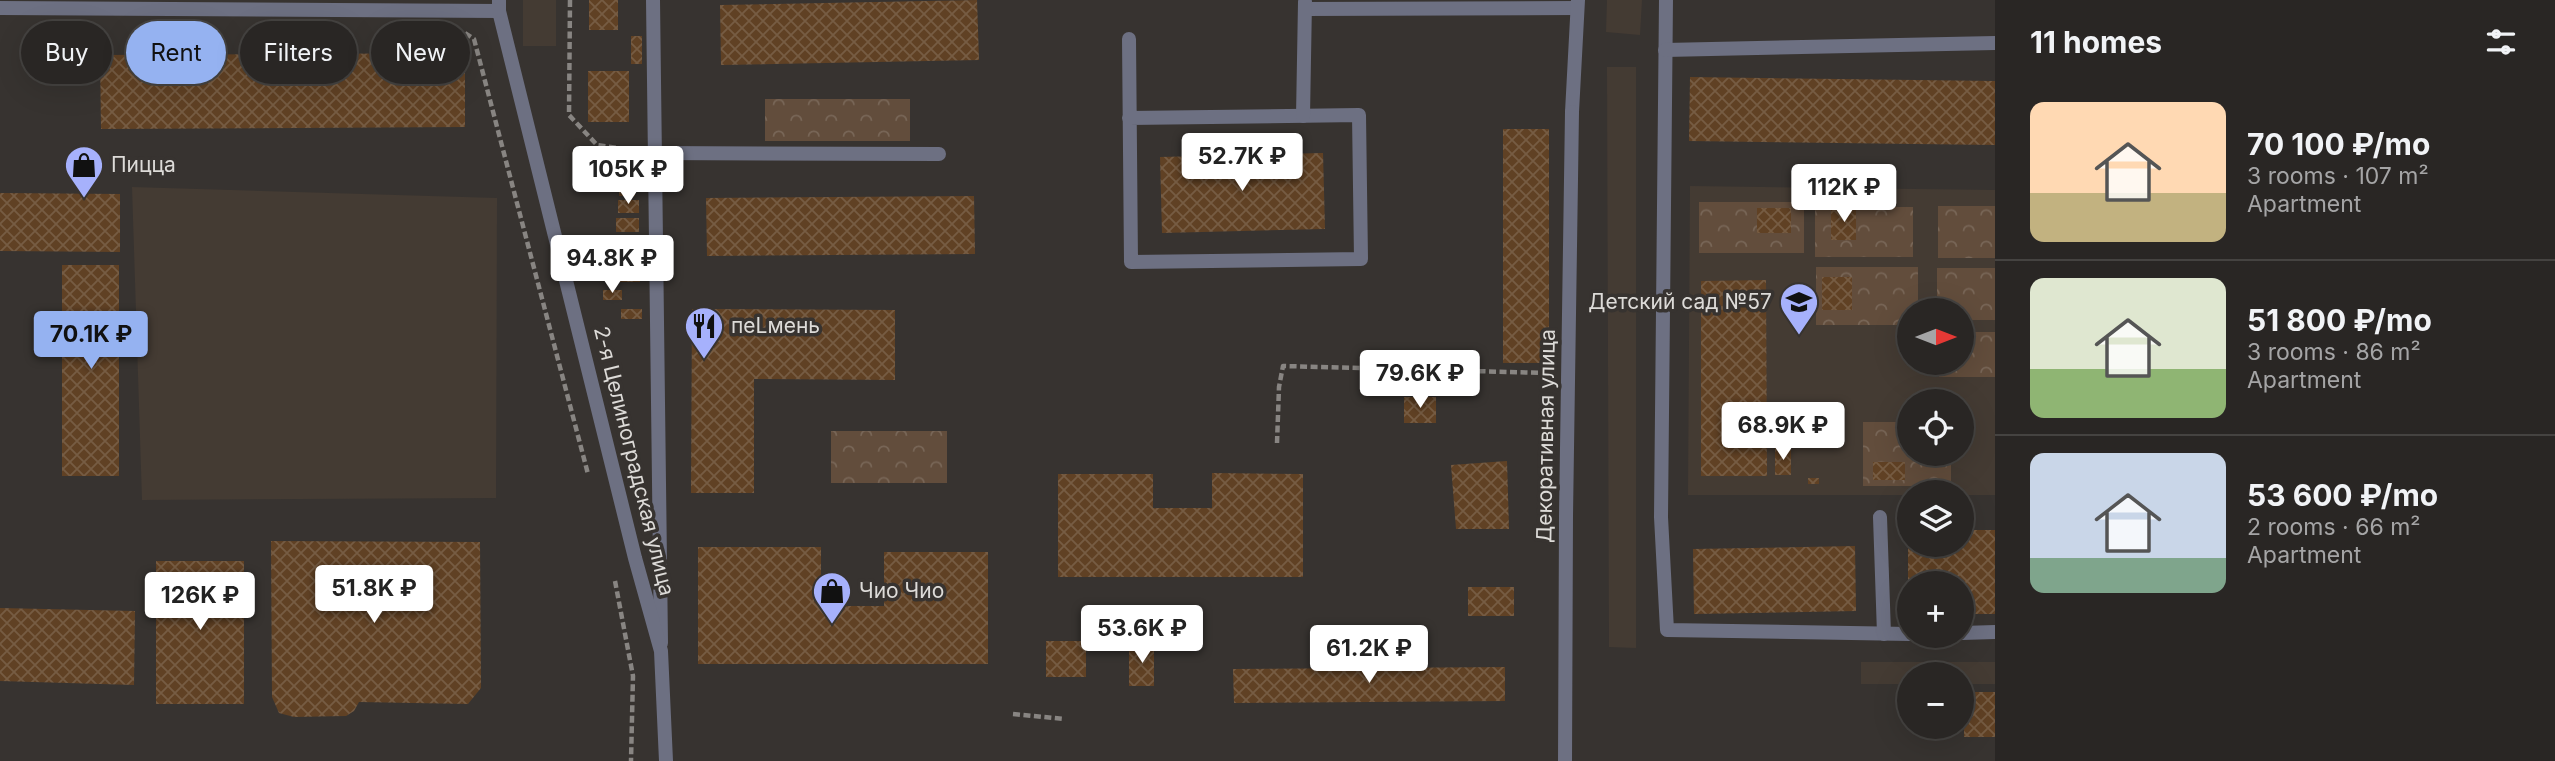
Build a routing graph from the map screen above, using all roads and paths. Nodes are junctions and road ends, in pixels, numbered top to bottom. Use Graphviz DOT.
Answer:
graph roads {
  1 [pos="570,0"];
  2 [pos="653,0"];
  3 [pos="1666,0"];
  4 [pos="1305,4"];
  5 [pos="1578,4"];
  6 [pos="143,5"];
  7 [pos="499,6"];
  8 [pos="0,8"];
  9 [pos="470,37"];
  10 [pos="1129,39"];
  11 [pos="1995,43"];
  12 [pos="1665,50"];
  13 [pos="1303,116"];
  14 [pos="1129,118"];
  15 [pos="654,153"];
  16 [pos="939,154"];
  17 [pos="1568,373"];
  18 [pos="1278,443"];
  19 [pos="590,481"];
  20 [pos="1880,517"];
  21 [pos="614,574"];
  22 [pos="1995,632"];
  23 [pos="1974,633"];
  24 [pos="1884,634"];
  25 [pos="1897,634"];
  26 [pos="661,651"];
  27 [pos="1013,714"];
  28 [pos="1065,719"];
  29 [pos="631,761"];
  30 [pos="666,761"];
  31 [pos="1565,761"];
  1 -- 15 [label="path"];
  2 -- 15 [label="street"];
  3 -- 12 [label="street"];
  4 -- 5 [label="street"];
  4 -- 13 [label="street"];
  5 -- 17 [label="street, Декоративная улица"];
  6 -- 7 [label="street, 2-я Целиноградская улица"];
  6 -- 8 [label="street, 2-я Целиноградская улица"];
  7 -- 26 [label="street, 2-я Целиноградская улица"];
  9 -- 19 [label="path"];
  10 -- 14 [label="street"];
  11 -- 12 [label="street"];
  12 -- 24 [label="street"];
  13 -- 14 [label="street"];
  13 -- 14 [label="street"];
  15 -- 16 [label="street"];
  15 -- 26 [label="street"];
  17 -- 18 [label="path"];
  17 -- 31 [label="street, Декоративная улица"];
  20 -- 24 [label="street"];
  21 -- 29 [label="path"];
  22 -- 23 [label="street"];
  24 -- 25 [label="street"];
  26 -- 30 [label="street, 2-я Целиноградская улица"];
  27 -- 28 [label="path"];
}
